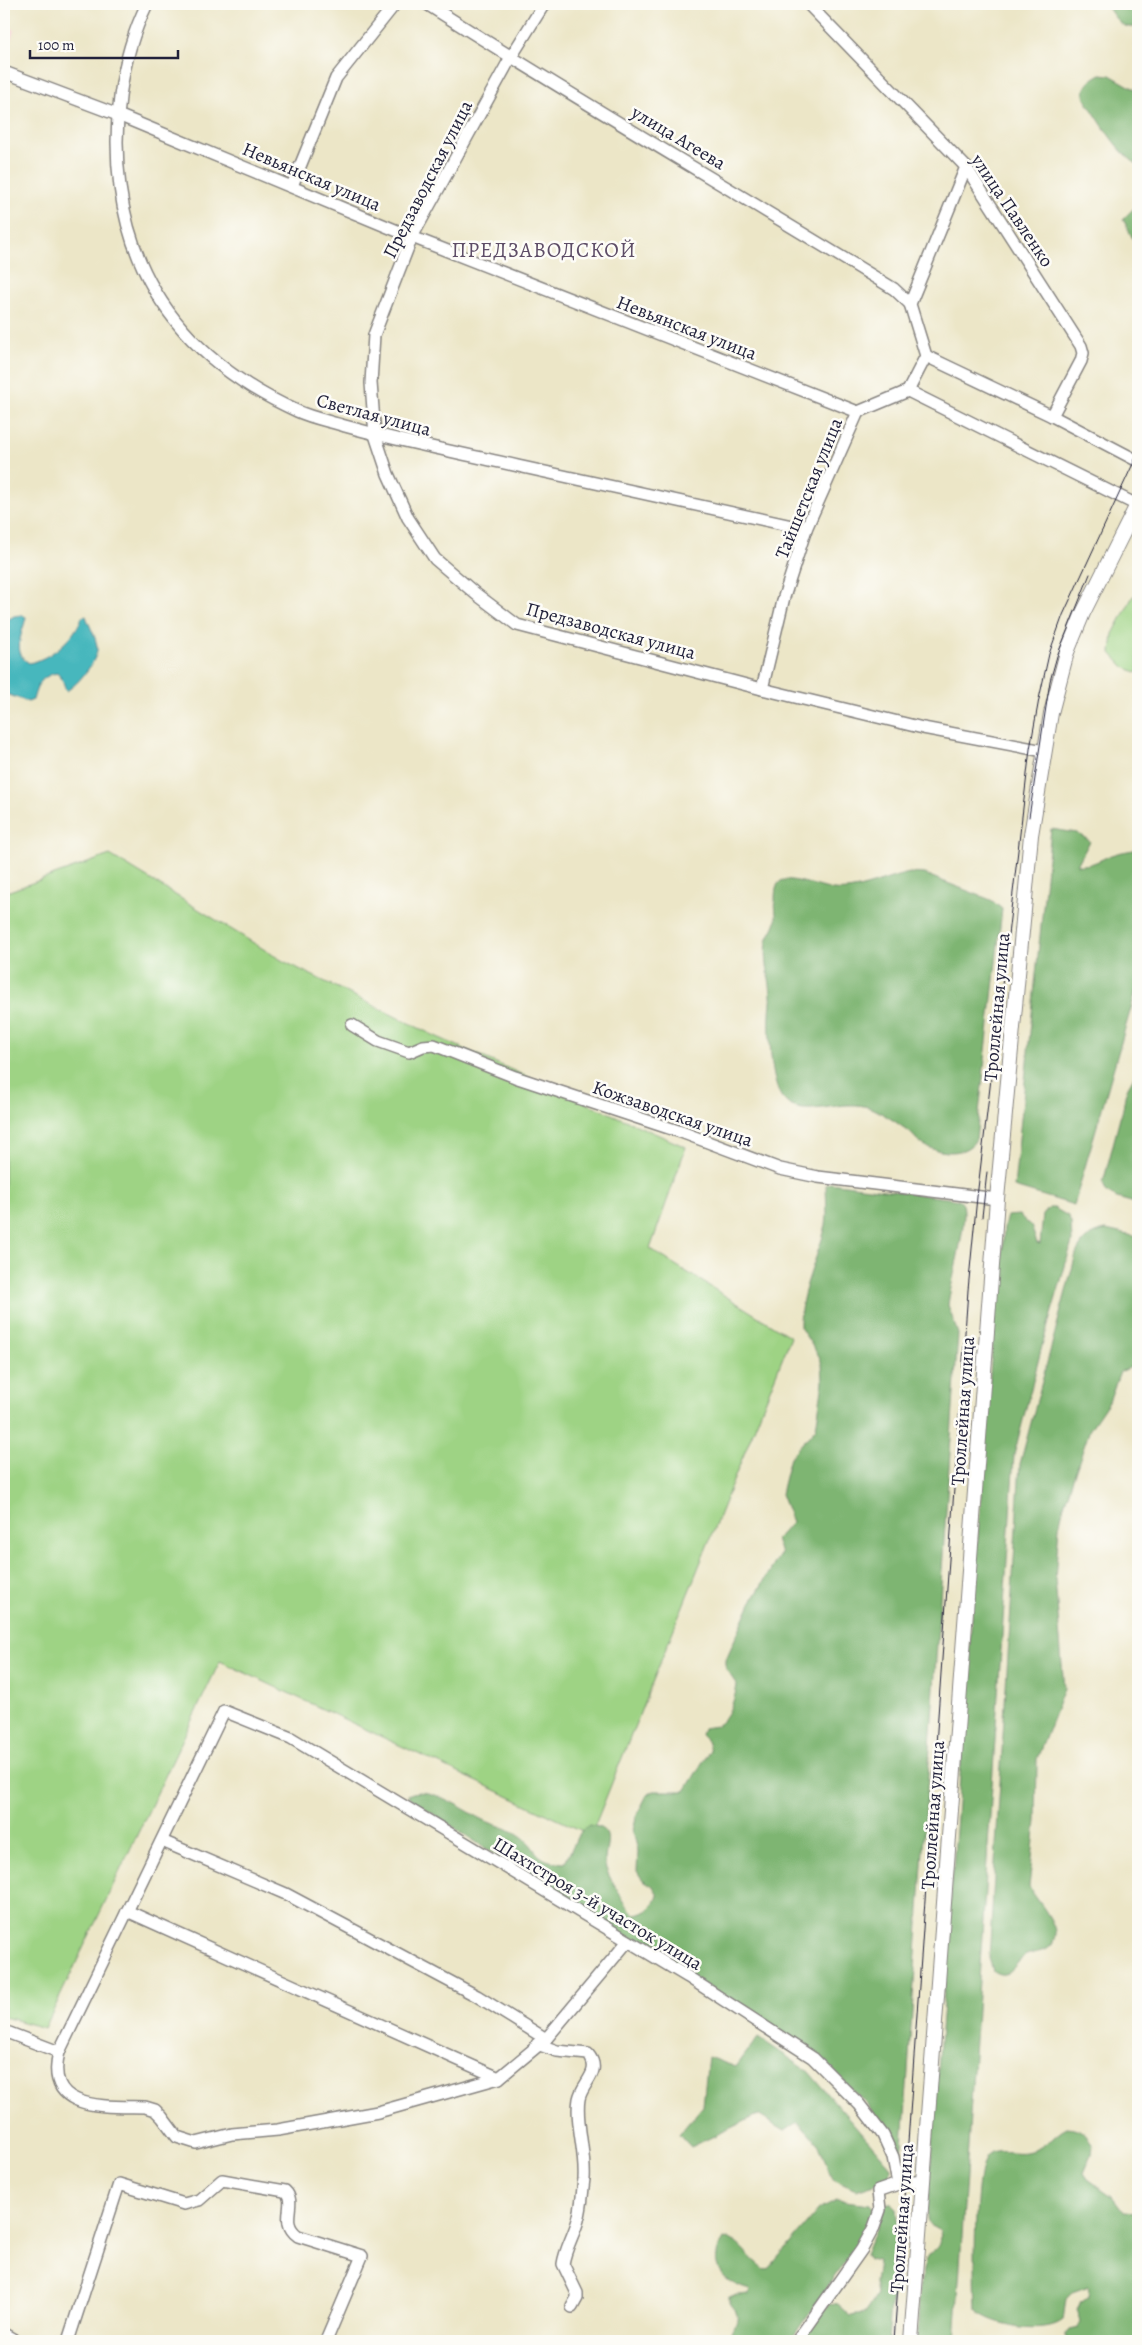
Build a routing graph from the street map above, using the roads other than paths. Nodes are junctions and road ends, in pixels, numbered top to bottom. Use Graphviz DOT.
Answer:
graph roads {
  1 [pos="147,4"];
  2 [pos="395,4"];
  3 [pos="427,4"];
  4 [pos="544,4"];
  5 [pos="808,4"];
  6 [pos="510,57"];
  7 [pos="4,72"];
  8 [pos="118,114"];
  9 [pos="966,167"];
  10 [pos="292,186"];
  11 [pos="412,237"];
  12 [pos="910,304"];
  13 [pos="926,356"];
  14 [pos="908,391"];
  15 [pos="858,412"];
  16 [pos="1052,416"];
  17 [pos="375,434"];
  18 [pos="1138,462"];
  19 [pos="1138,504"];
  20 [pos="806,529"];
  21 [pos="762,689"];
  22 [pos="1044,752"];
  23 [pos="352,1025"];
  24 [pos="997,1199"];
  25 [pos="162,1840"];
  26 [pos="127,1911"];
  27 [pos="628,1941"];
  28 [pos="4,2031"];
  29 [pos="541,2041"];
  30 [pos="59,2052"];
  31 [pos="498,2078"];
  32 [pos="923,2181"];
  33 [pos="898,2184"];
  34 [pos="572,2307"];
  35 [pos="4,2334"];
  36 [pos="16,2341"];
  37 [pos="68,2341"];
  38 [pos="326,2341"];
  39 [pos="796,2341"];
  40 [pos="911,2341"];
  1 -- 8 [label="street"];
  2 -- 10 [label="street"];
  3 -- 6 [label="street, улица Агеева"];
  4 -- 6 [label="street, Предзаводская улица"];
  5 -- 9 [label="street, улица Павленко"];
  6 -- 11 [label="street, Предзаводская улица"];
  6 -- 12 [label="street, улица Агеева"];
  7 -- 8 [label="street, Невьянская улица"];
  8 -- 10 [label="street, Невьянская улица"];
  8 -- 17 [label="street, Светлая улица"];
  9 -- 12 [label="street"];
  9 -- 16 [label="street, улица Павленко"];
  10 -- 11 [label="street, Невьянская улица"];
  11 -- 15 [label="street, Невьянская улица"];
  11 -- 17 [label="street, Предзаводская улица"];
  12 -- 13 [label="street"];
  13 -- 14 [label="street"];
  13 -- 16 [label="street"];
  14 -- 15 [label="street, Тайшетская улица"];
  14 -- 19 [label="street"];
  15 -- 20 [label="street, Тайшетская улица"];
  16 -- 18 [label="street"];
  17 -- 20 [label="street, Светлая улица"];
  17 -- 21 [label="street, Предзаводская улица"];
  19 -- 22 [label="street, Троллейная улица"];
  20 -- 21 [label="street, Тайшетская улица"];
  21 -- 22 [label="street, Предзаводская улица"];
  22 -- 24 [label="street, Троллейная улица"];
  23 -- 24 [label="street, Кожзаводская улица"];
  24 -- 32 [label="street, Троллейная улица"];
  25 -- 26 [label="street"];
  25 -- 27 [label="street, Шахтстроя 3-й участок улица"];
  25 -- 29 [label="street"];
  26 -- 30 [label="street"];
  26 -- 31 [label="street"];
  27 -- 29 [label="street"];
  27 -- 33 [label="street, Шахтстроя 3-й участок улица"];
  28 -- 30 [label="street"];
  29 -- 31 [label="street"];
  29 -- 34 [label="street"];
  30 -- 31 [label="street"];
  32 -- 33 [label="street"];
  32 -- 40 [label="street, Троллейная улица"];
  33 -- 39 [label="street"];
  35 -- 36 [label="street"];
  37 -- 38 [label="street"];
}
